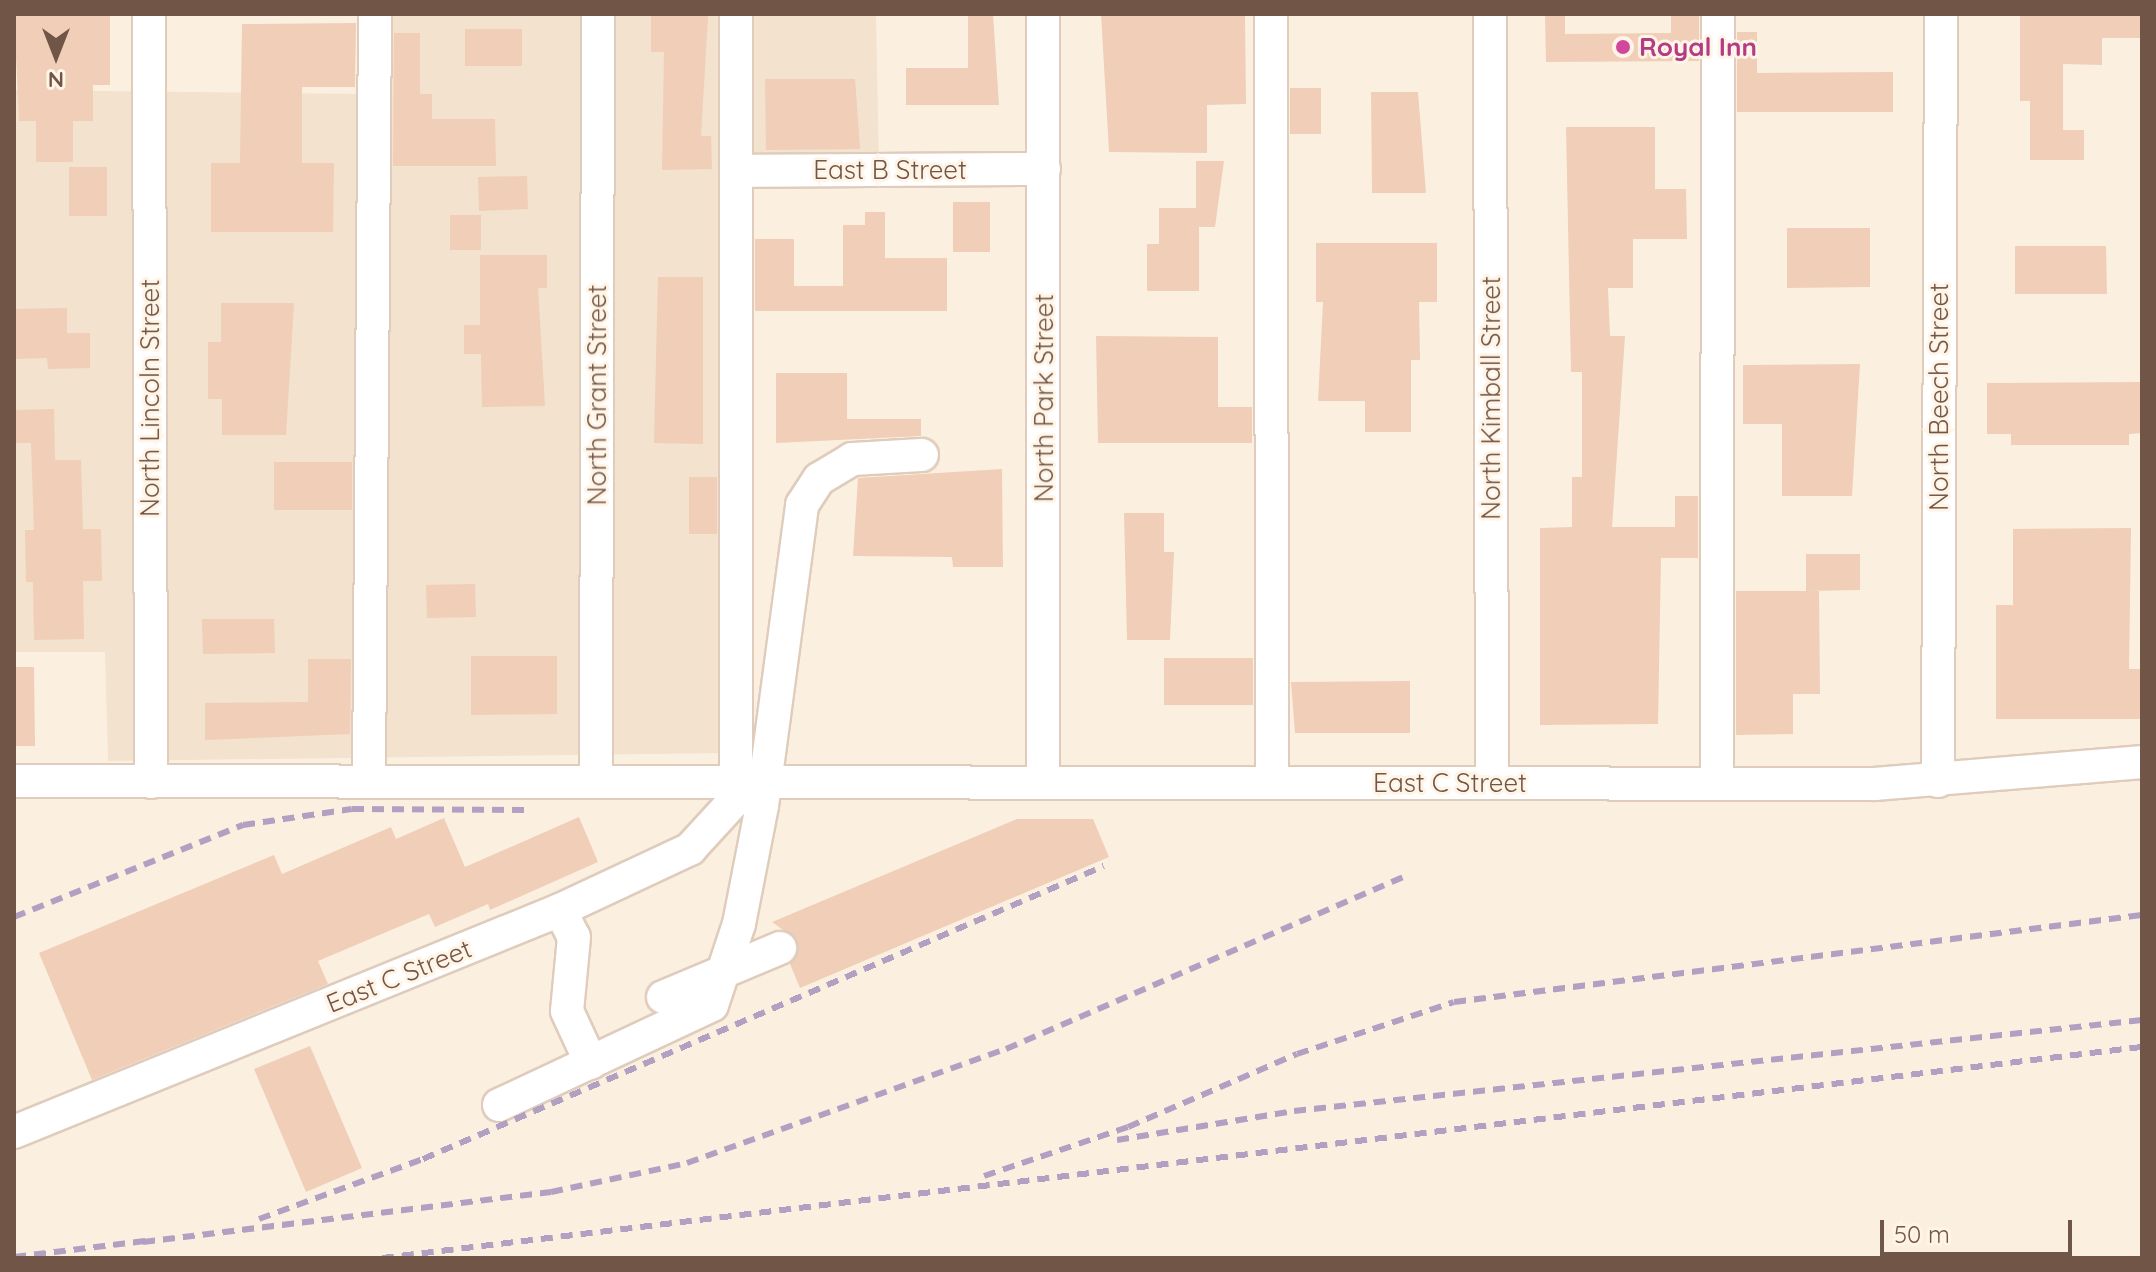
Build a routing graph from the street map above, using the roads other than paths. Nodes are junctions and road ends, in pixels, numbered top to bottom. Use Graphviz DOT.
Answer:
graph roads {
  1 [pos="149,14"];
  2 [pos="375,14"];
  3 [pos="598,14"];
  4 [pos="736,14"];
  5 [pos="1043,14"];
  6 [pos="1271,14"];
  7 [pos="1490,14"];
  8 [pos="1718,14"];
  9 [pos="1941,14"];
  10 [pos="1044,169"];
  11 [pos="736,171"];
  12 [pos="922,455"];
  13 [pos="2142,762"];
  14 [pos="596,776"];
  15 [pos="753,777"];
  16 [pos="369,779"];
  17 [pos="14,781"];
  18 [pos="1938,781"];
  19 [pos="151,782"];
  20 [pos="1043,782"];
  21 [pos="1272,782"];
  22 [pos="1492,783"];
  23 [pos="1717,784"];
  24 [pos="560,910"];
  25 [pos="780,948"];
  26 [pos="725,970"];
  27 [pos="663,997"];
  28 [pos="591,1063"];
  29 [pos="499,1105"];
  30 [pos="14,1132"];
  1 -- 19 [label="street, North Lincoln Street"];
  2 -- 16 [label="street"];
  3 -- 14 [label="street, North Grant Street"];
  4 -- 11 [label="street"];
  5 -- 10 [label="street, North Park Street"];
  6 -- 21 [label="street"];
  7 -- 22 [label="street, North Kimball Street"];
  8 -- 23 [label="street"];
  9 -- 18 [label="street, North Beech Street"];
  10 -- 11 [label="street, East B Street"];
  10 -- 20 [label="street, North Park Street"];
  11 -- 15 [label="street"];
  12 -- 15 [label="street"];
  13 -- 18 [label="street, East C Street"];
  14 -- 15 [label="street, East C Street"];
  14 -- 16 [label="street, East C Street"];
  15 -- 20 [label="street, East C Street"];
  15 -- 24 [label="street, East C Street"];
  15 -- 26 [label="street"];
  16 -- 19 [label="street, East C Street"];
  17 -- 19 [label="street, East C Street"];
  18 -- 23 [label="street, East C Street"];
  20 -- 21 [label="street, East C Street"];
  21 -- 22 [label="street, East C Street"];
  22 -- 23 [label="street, East C Street"];
  24 -- 28 [label="street"];
  24 -- 30 [label="street, East C Street"];
  25 -- 26 [label="street"];
  26 -- 27 [label="street"];
  26 -- 28 [label="street"];
  28 -- 29 [label="street"];
}
